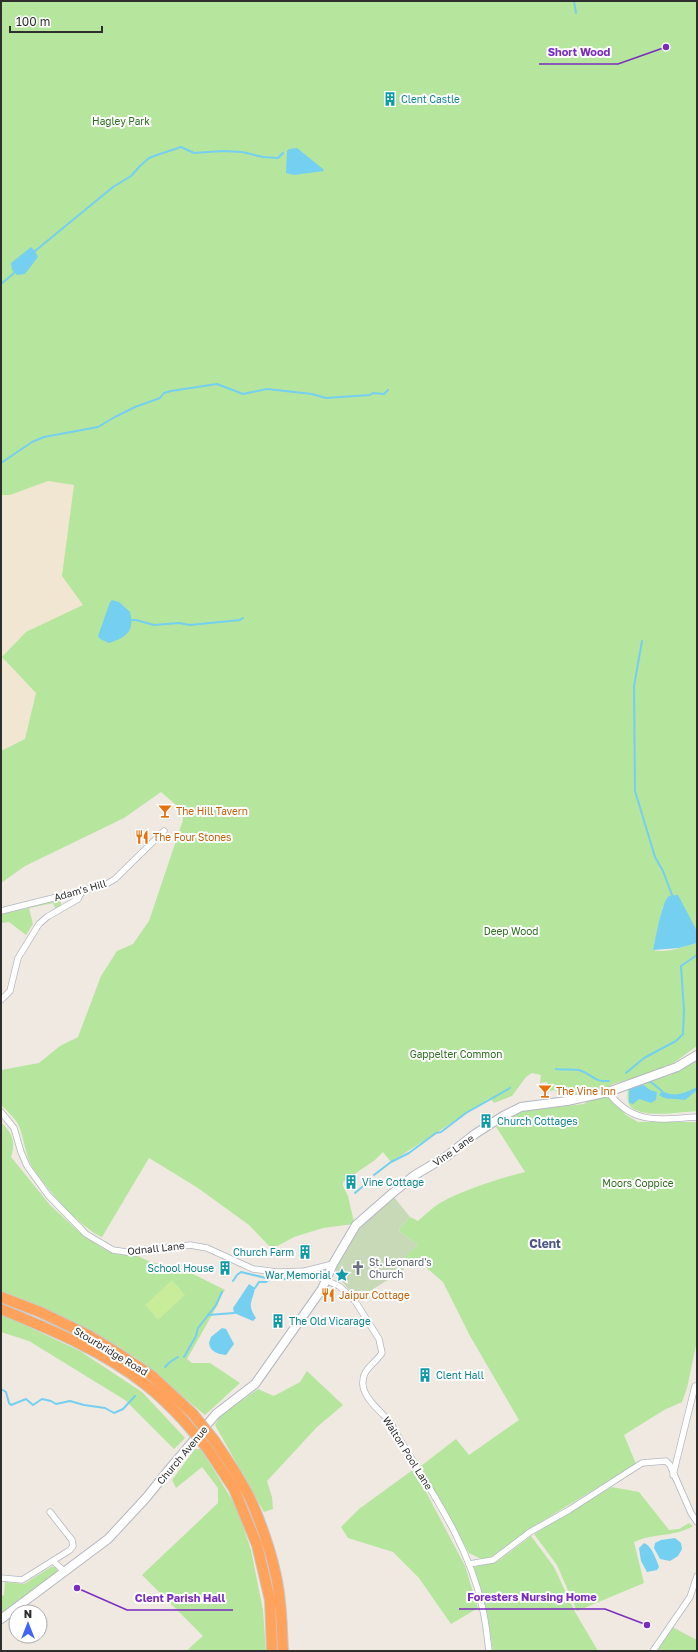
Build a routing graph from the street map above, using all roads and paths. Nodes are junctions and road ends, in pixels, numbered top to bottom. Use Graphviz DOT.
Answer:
graph roads {
  1 [pos="164,831"];
  2 [pos="82,892"];
  3 [pos="60,896"];
  4 [pos="65,907"];
  5 [pos="1,911"];
  6 [pos="1,1000"];
  7 [pos="697,1055"];
  8 [pos="608,1092"];
  9 [pos="1,1112"];
  10 [pos="697,1117"];
  11 [pos="333,1264"];
  12 [pos="305,1272"];
  13 [pos="326,1281"];
  14 [pos="1,1297"];
  15 [pos="1,1309"];
  16 [pos="695,1386"];
  17 [pos="673,1475"];
  18 [pos="50,1512"];
  19 [pos="697,1522"];
  20 [pos="53,1561"];
  21 [pos="469,1564"];
  22 [pos="65,1572"];
  23 [pos="697,1576"];
  24 [pos="1,1578"];
  25 [pos="697,1591"];
  26 [pos="690,1597"];
  27 [pos="1,1619"];
  28 [pos="272,1651"];
  29 [pos="283,1651"];
  30 [pos="489,1651"];
  31 [pos="653,1651"];
  1 -- 2 [label="street, Adam's Hill"];
  2 -- 3 [label="street, Adam's Hill"];
  2 -- 4 [label="street"];
  3 -- 4 [label="street"];
  3 -- 5 [label="street, Adam's Hill"];
  4 -- 6 [label="street"];
  7 -- 8 [label="street, Vine Lane"];
  8 -- 10 [label="street"];
  8 -- 11 [label="street, Vine Lane"];
  9 -- 12 [label="street, Odnall Lane"];
  11 -- 12 [label="street, Odnall Lane"];
  11 -- 13 [label="street, Church Avenue"];
  12 -- 13 [label="street, Odnall Lane"];
  13 -- 21 [label="street, Walton Pool Lane"];
  13 -- 22 [label="street, Church Avenue"];
  14 -- 29 [label="highway, Stourbridge Road, bridge"];
  15 -- 28 [label="highway, Stourbridge Road, bridge"];
  16 -- 17 [label="street"];
  17 -- 19 [label="street"];
  17 -- 21 [label="street"];
  18 -- 20 [label="street"];
  20 -- 22 [label="street"];
  20 -- 24 [label="street"];
  21 -- 30 [label="street, Walton Pool Lane"];
  22 -- 27 [label="street, Church Avenue"];
  23 -- 26 [label="street"];
  25 -- 26 [label="street"];
  26 -- 31 [label="street"];
}
